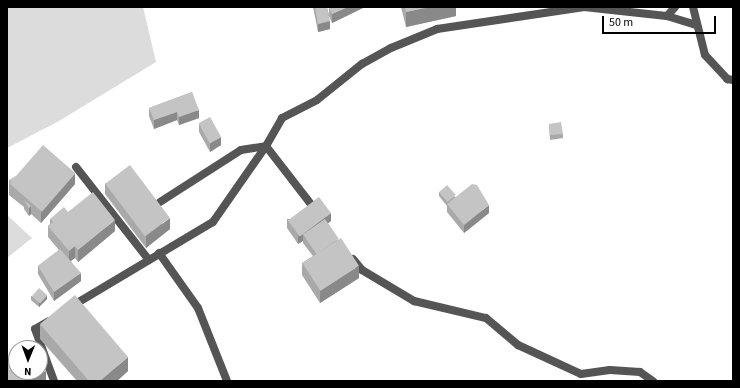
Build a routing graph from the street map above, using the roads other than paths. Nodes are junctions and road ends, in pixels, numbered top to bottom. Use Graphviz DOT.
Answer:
graph roads {
  1 [pos="674,7"];
  2 [pos="693,7"];
  3 [pos="556,10"];
  4 [pos="667,16"];
  5 [pos="697,25"];
  6 [pos="733,80"];
  7 [pos="266,146"];
  8 [pos="76,167"];
  9 [pos="160,202"];
  10 [pos="321,217"];
  11 [pos="159,253"];
  12 [pos="349,253"];
  13 [pos="149,260"];
  14 [pos="54,381"];
  15 [pos="227,381"];
  16 [pos="653,381"];
  1 -- 4 [label="street"];
  2 -- 5 [label="street"];
  3 -- 4 [label="street"];
  3 -- 7 [label="street"];
  4 -- 5 [label="street"];
  5 -- 6 [label="street"];
  7 -- 9 [label="street"];
  7 -- 10 [label="street"];
  7 -- 11 [label="street"];
  8 -- 13 [label="street"];
  11 -- 13 [label="street"];
  11 -- 15 [label="street"];
  12 -- 16 [label="street"];
  13 -- 14 [label="street"];
}
